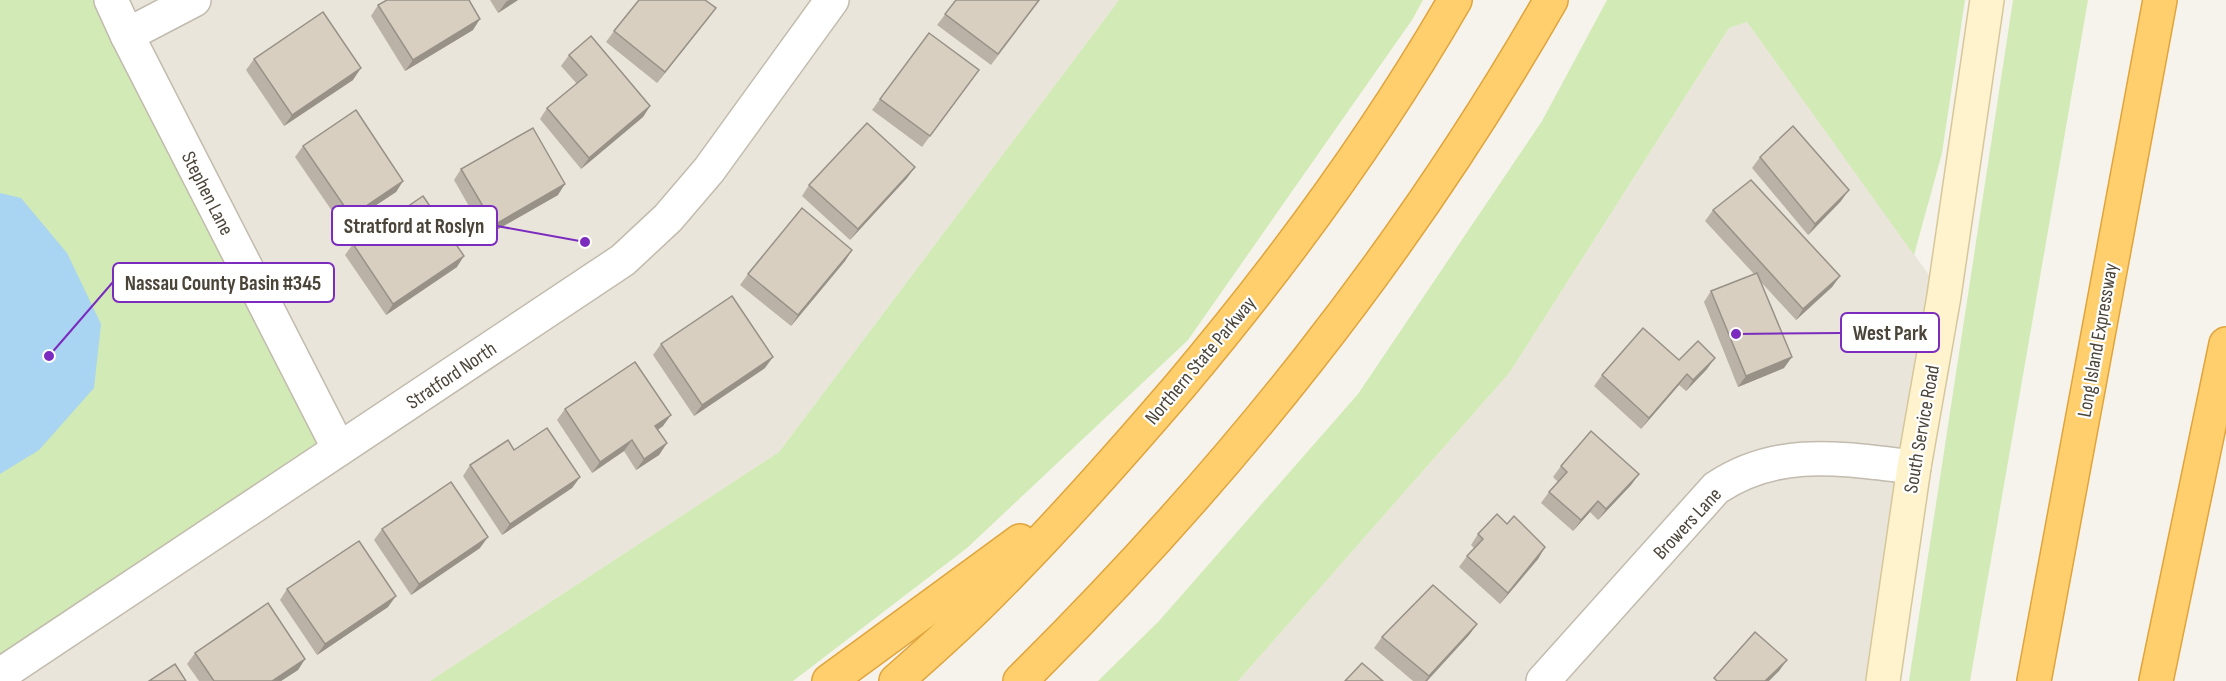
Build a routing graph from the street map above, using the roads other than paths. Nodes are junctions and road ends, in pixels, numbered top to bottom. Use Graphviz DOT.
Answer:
graph roads {
  1 [pos="111,0"];
  2 [pos="194,0"];
  3 [pos="832,0"];
  4 [pos="1455,0"];
  5 [pos="1551,0"];
  6 [pos="1987,0"];
  7 [pos="2160,0"];
  8 [pos="127,35"];
  9 [pos="2226,344"];
  10 [pos="339,449"];
  11 [pos="1914,467"];
  12 [pos="1087,493"];
  13 [pos="0,675"];
  14 [pos="829,681"];
  15 [pos="896,681"];
  16 [pos="1020,681"];
  17 [pos="1543,681"];
  18 [pos="1883,681"];
  19 [pos="2034,681"];
  20 [pos="2156,681"];
  1 -- 8 [label="street, Stephen Lane"];
  2 -- 8 [label="street"];
  3 -- 10 [label="street, Stratford North"];
  4 -- 12 [label="highway, Northern State Parkway"];
  5 -- 16 [label="highway"];
  6 -- 11 [label="main road, South Service Road"];
  7 -- 19 [label="highway, Long Island Expressway"];
  8 -- 10 [label="street, Stephen Lane"];
  9 -- 20 [label="highway"];
  10 -- 13 [label="street, Stratford North"];
  11 -- 17 [label="street, Browers Lane"];
  11 -- 18 [label="main road, South Service Road"];
  12 -- 14 [label="highway"];
  12 -- 15 [label="highway, Northern State Parkway"];
}
